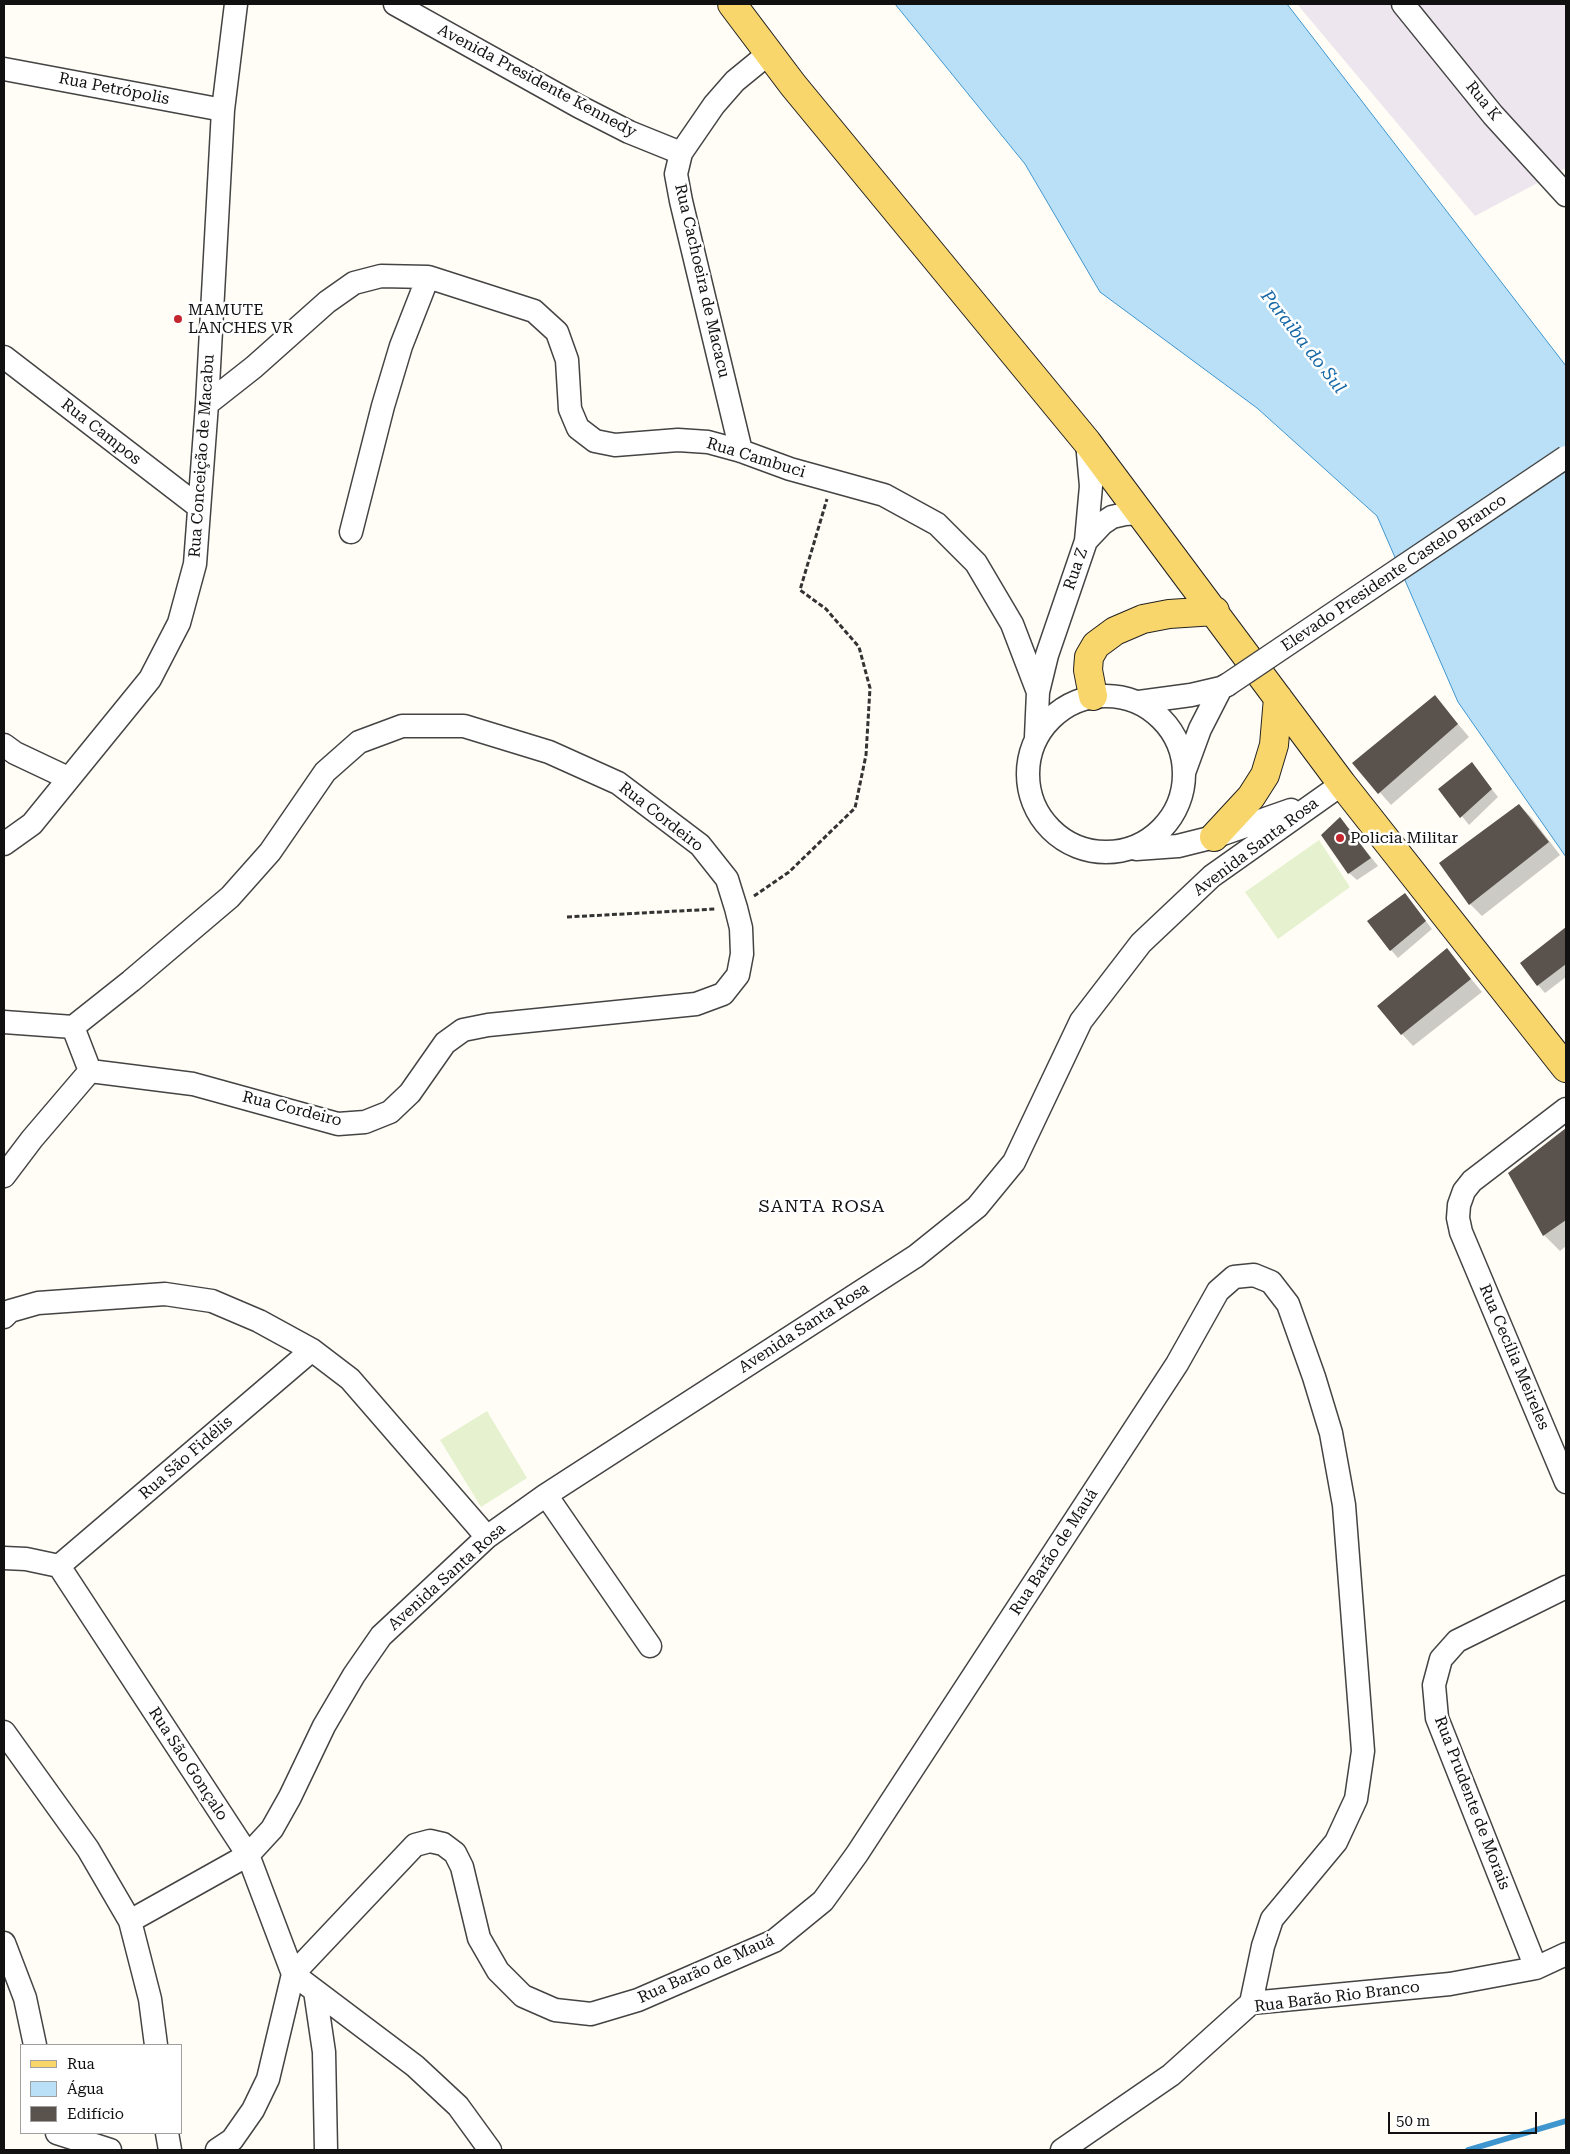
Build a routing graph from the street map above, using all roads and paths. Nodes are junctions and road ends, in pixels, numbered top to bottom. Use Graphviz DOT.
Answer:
graph roads {
  1 [pos="236,4"];
  2 [pos="395,4"];
  3 [pos="732,4"];
  4 [pos="1403,4"];
  5 [pos="768,54"];
  6 [pos="4,69"];
  7 [pos="224,110"];
  8 [pos="682,153"];
  9 [pos="1566,195"];
  10 [pos="428,277"];
  11 [pos="4,358"];
  12 [pos="207,404"];
  13 [pos="1087,442"];
  14 [pos="741,451"];
  15 [pos="1566,457"];
  16 [pos="832,481"];
  17 [pos="199,507"];
  18 [pos="1142,513"];
  19 [pos="351,532"];
  20 [pos="1086,541"];
  21 [pos="1214,611"];
  22 [pos="1224,686"];
  23 [pos="1038,692"];
  24 [pos="1094,696"];
  25 [pos="1278,698"];
  26 [pos="1139,702"];
  27 [pos="1036,738"];
  28 [pos="4,745"];
  29 [pos="1185,772"];
  30 [pos="68,778"];
  31 [pos="1342,784"];
  32 [pos="1316,802"];
  33 [pos="1214,837"];
  34 [pos="4,844"];
  35 [pos="1129,850"];
  36 [pos="736,908"];
  37 [pos="567,917"];
  38 [pos="4,1022"];
  39 [pos="73,1026"];
  40 [pos="1566,1068"];
  41 [pos="90,1071"];
  42 [pos="1566,1109"];
  43 [pos="4,1176"];
  44 [pos="4,1317"];
  45 [pos="312,1350"];
  46 [pos="1566,1482"];
  47 [pos="546,1495"];
  48 [pos="487,1537"];
  49 [pos="4,1558"];
  50 [pos="59,1566"];
  51 [pos="1566,1587"];
  52 [pos="650,1646"];
  53 [pos="4,1732"];
  54 [pos="248,1856"];
  55 [pos="130,1921"];
  56 [pos="4,1943"];
  57 [pos="1566,1954"];
  58 [pos="1536,1968"];
  59 [pos="293,1974"];
  60 [pos="315,1991"];
  61 [pos="1250,2003"];
  62 [pos="35,2044"];
  63 [pos="156,2044"];
  64 [pos="56,2134"];
  65 [pos="59,2134"];
  66 [pos="167,2134"];
  67 [pos="58,2150"];
  68 [pos="110,2150"];
  69 [pos="170,2150"];
  70 [pos="217,2150"];
  71 [pos="326,2150"];
  72 [pos="490,2150"];
  73 [pos="1062,2150"];
  1 -- 7 [label="street, Rua Conceição de Macabu"];
  2 -- 8 [label="street, Avenida Presidente Kennedy"];
  3 -- 5 [label="main road"];
  4 -- 9 [label="street, Rua K"];
  5 -- 8 [label="street, Rua Cachoeira de Macacu"];
  5 -- 13 [label="main road"];
  6 -- 7 [label="street, Rua Petrópolis"];
  7 -- 12 [label="street, Rua Conceição de Macabu"];
  8 -- 14 [label="street, Rua Cachoeira de Macacu"];
  10 -- 12 [label="street, Rua Cambuci"];
  10 -- 14 [label="street, Rua Cambuci"];
  10 -- 19 [label="street"];
  11 -- 17 [label="street, Rua Campos"];
  12 -- 17 [label="street, Rua Conceição de Macabu"];
  13 -- 18 [label="main road"];
  13 -- 20 [label="street, Rua Z"];
  14 -- 16 [label="street, Rua Cambuci"];
  15 -- 22 [label="street, Elevado Presidente Castelo Branco, bridge"];
  16 -- 23 [label="street, Rua Cambuci"];
  16 -- 36 [label="path"];
  17 -- 30 [label="street, Rua Conceição de Macabu"];
  18 -- 20 [label="street"];
  18 -- 21 [label="main road"];
  20 -- 23 [label="street, Rua Z"];
  21 -- 24 [label="main road"];
  21 -- 25 [label="main road"];
  22 -- 26 [label="street"];
  22 -- 29 [label="street"];
  23 -- 27 [label="street"];
  24 -- 26 [label="street"];
  24 -- 27 [label="street"];
  25 -- 31 [label="main road"];
  25 -- 33 [label="main road"];
  26 -- 29 [label="street"];
  27 -- 35 [label="street"];
  28 -- 30 [label="street"];
  29 -- 35 [label="street"];
  30 -- 34 [label="street, Rua Conceição de Macabu"];
  31 -- 32 [label="street, Avenida Santa Rosa"];
  31 -- 40 [label="main road"];
  32 -- 33 [label="street"];
  32 -- 47 [label="street, Avenida Santa Rosa"];
  33 -- 35 [label="street"];
  36 -- 37 [label="path"];
  36 -- 39 [label="street, Rua Cordeiro"];
  36 -- 41 [label="street, Rua Cordeiro"];
  38 -- 39 [label="street"];
  39 -- 41 [label="street"];
  41 -- 43 [label="street"];
  42 -- 46 [label="street, Rua Cecília Meireles"];
  44 -- 45 [label="street"];
  45 -- 48 [label="street"];
  45 -- 50 [label="street, Rua São Fidélis"];
  47 -- 48 [label="street, Avenida Santa Rosa"];
  47 -- 52 [label="street"];
  48 -- 54 [label="street, Avenida Santa Rosa"];
  49 -- 50 [label="street"];
  50 -- 54 [label="street, Rua São Gonçalo"];
  51 -- 58 [label="street, Rua Prudente de Morais"];
  53 -- 55 [label="street"];
  54 -- 55 [label="street, Avenida Santa Rosa"];
  54 -- 59 [label="street, Rua São Gonçalo"];
  55 -- 63 [label="street"];
  56 -- 62 [label="street"];
  57 -- 58 [label="street, Rua Barão Rio Branco"];
  58 -- 61 [label="street, Rua Barão Rio Branco"];
  59 -- 60 [label="street"];
  59 -- 61 [label="street, Rua Barão de Mauá"];
  59 -- 70 [label="street"];
  60 -- 71 [label="street"];
  60 -- 72 [label="street"];
  61 -- 73 [label="street, Rua Barão Rio Branco"];
  64 -- 67 [label="street"];
  65 -- 68 [label="street"];
  66 -- 69 [label="street"];
}
